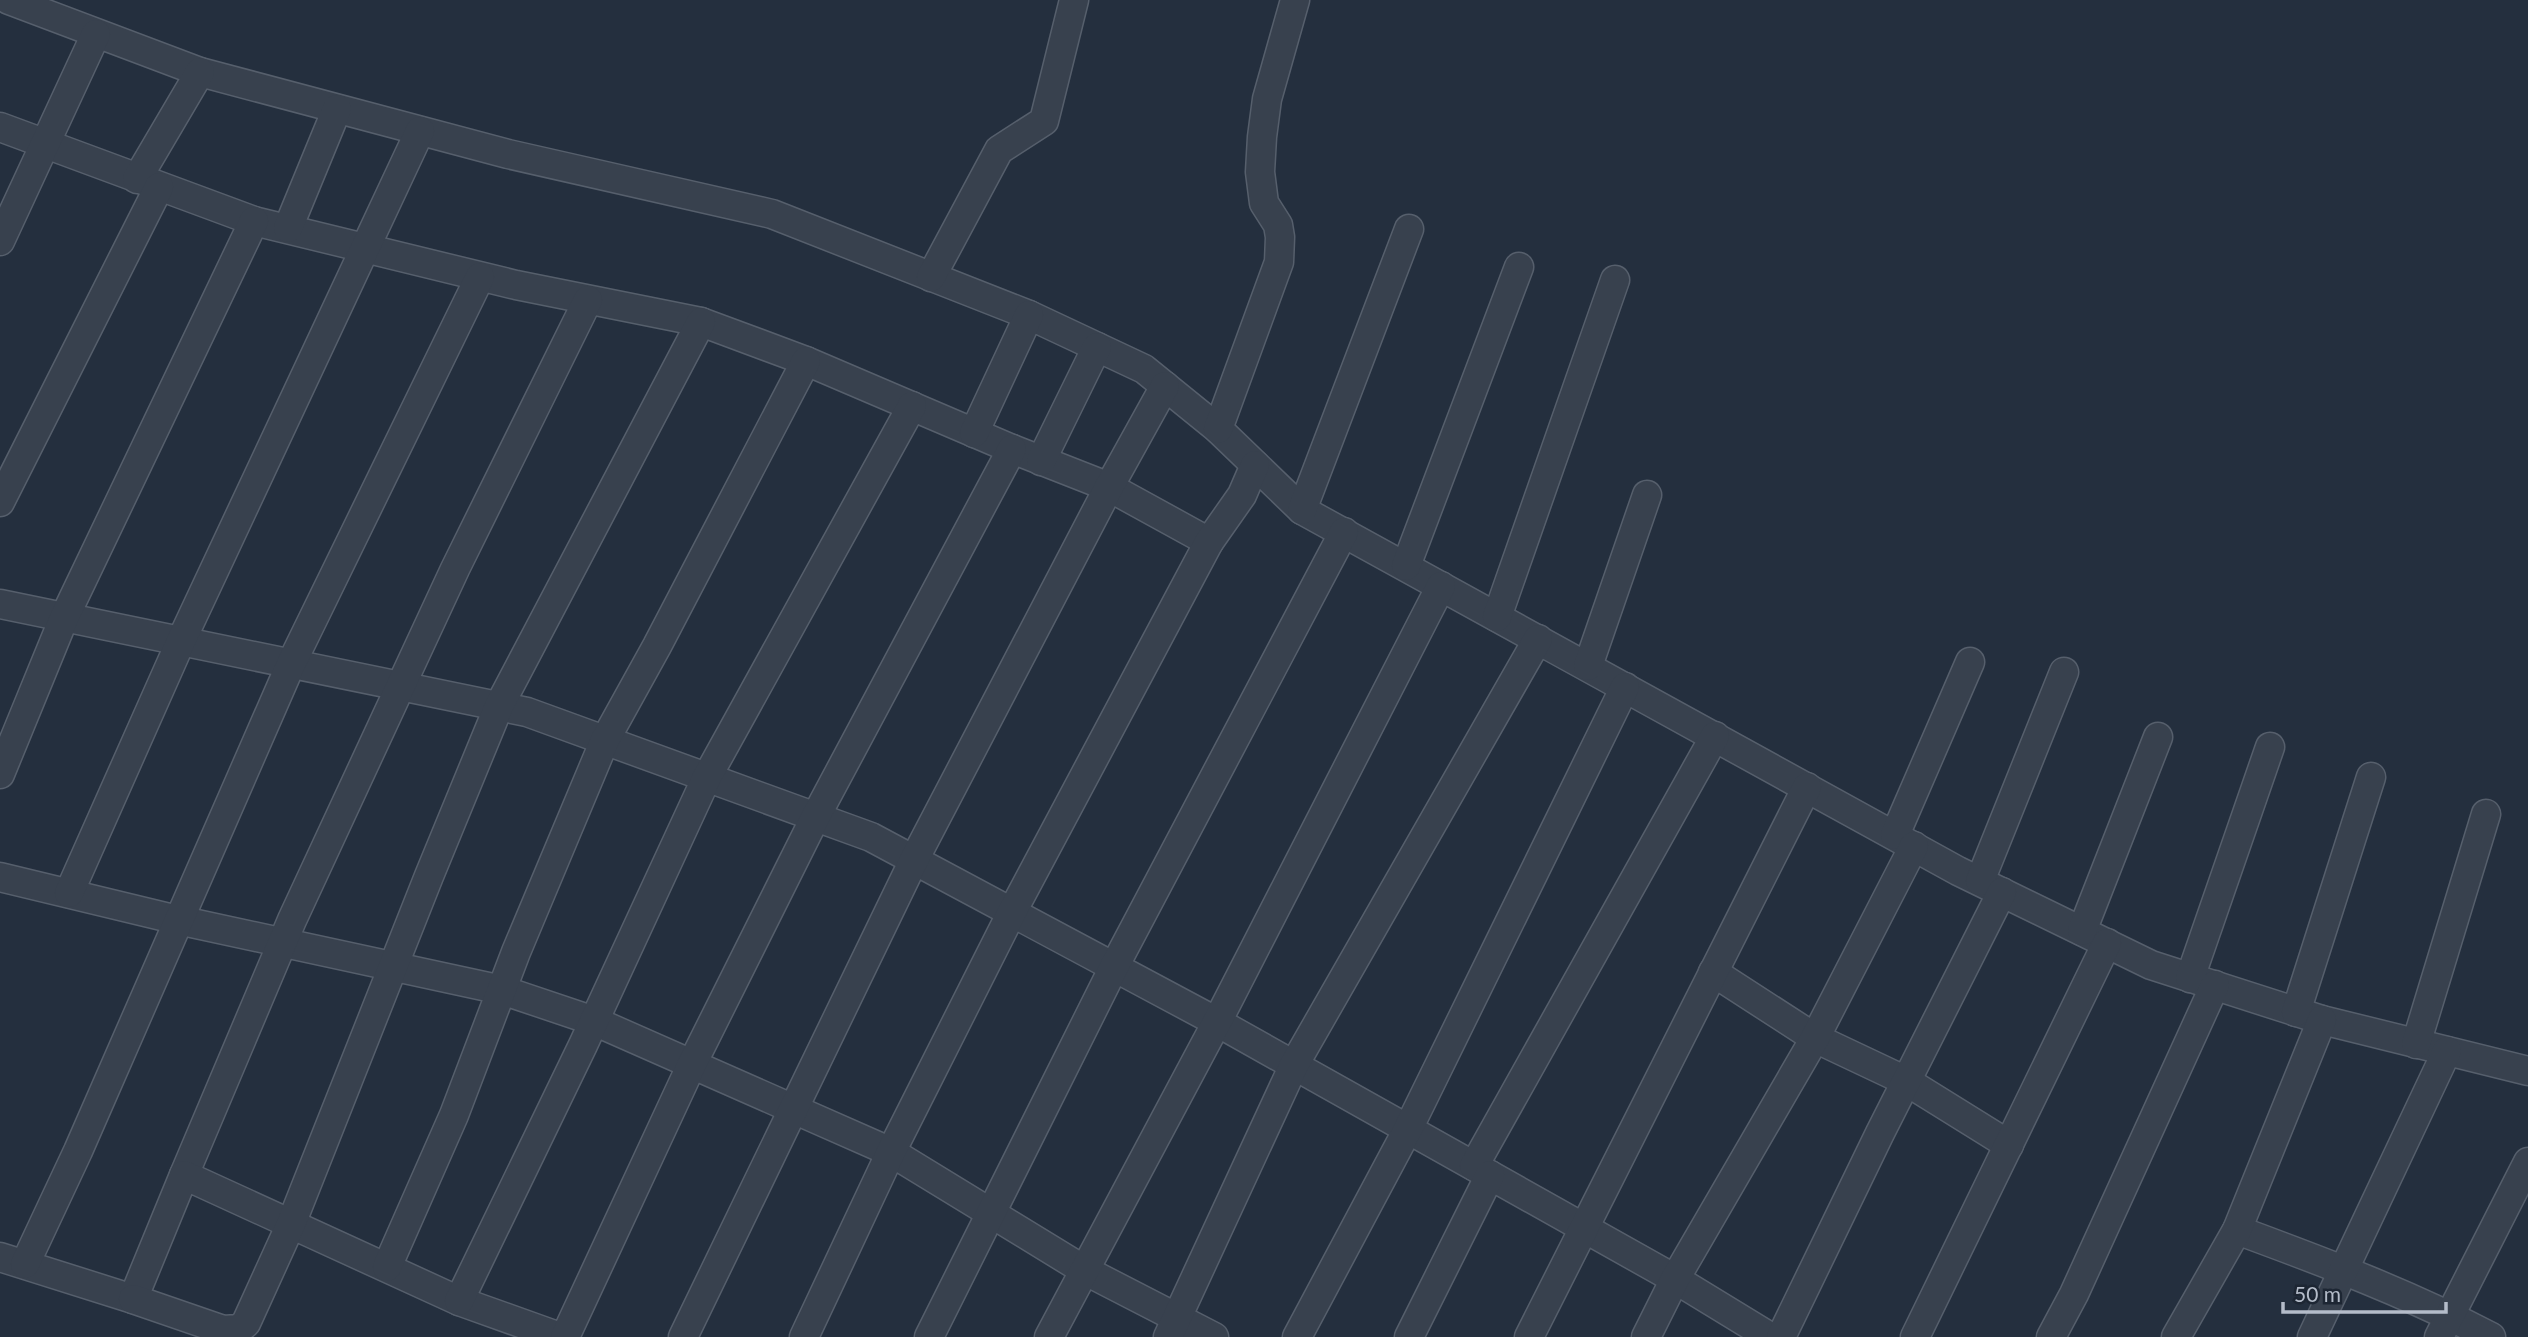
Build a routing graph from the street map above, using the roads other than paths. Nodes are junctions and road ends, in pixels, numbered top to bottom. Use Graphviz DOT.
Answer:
graph roads {
  1 [pos="9,0"];
  2 [pos="1074,0"];
  3 [pos="1295,0"];
  4 [pos="96,34"];
  5 [pos="200,72"];
  6 [pos="337,109"];
  7 [pos="0,127"];
  8 [pos="420,131"];
  9 [pos="46,144"];
  10 [pos="148,183"];
  11 [pos="254,221"];
  12 [pos="288,228"];
  13 [pos="1409,229"];
  14 [pos="0,241"];
  15 [pos="366,250"];
  16 [pos="1519,267"];
  17 [pos="480,277"];
  18 [pos="931,277"];
  19 [pos="1615,280"];
  20 [pos="588,300"];
  21 [pos="1029,315"];
  22 [pos="701,323"];
  23 [pos="1097,347"];
  24 [pos="806,361"];
  25 [pos="1165,386"];
  26 [pos="912,406"];
  27 [pos="1217,429"];
  28 [pos="974,433"];
  29 [pos="1012,449"];
  30 [pos="1041,461"];
  31 [pos="1255,465"];
  32 [pos="1109,487"];
  33 [pos="1647,495"];
  34 [pos="0,502"];
  35 [pos="1303,510"];
  36 [pos="1344,532"];
  37 [pos="1209,542"];
  38 [pos="1406,566"];
  39 [pos="1441,586"];
  40 [pos="0,604"];
  41 [pos="1497,617"];
  42 [pos="64,618"];
  43 [pos="1538,639"];
  44 [pos="181,641"];
  45 [pos="1970,663"];
  46 [pos="291,664"];
  47 [pos="1588,666"];
  48 [pos="2064,672"];
  49 [pos="402,687"];
  50 [pos="1625,687"];
  51 [pos="499,706"];
  52 [pos="1715,736"];
  53 [pos="2158,737"];
  54 [pos="605,740"];
  55 [pos="2270,747"];
  56 [pos="0,774"];
  57 [pos="708,777"];
  58 [pos="2371,777"];
  59 [pos="1807,787"];
  60 [pos="2486,814"];
  61 [pos="816,816"];
  62 [pos="1904,841"];
  63 [pos="914,860"];
  64 [pos="0,877"];
  65 [pos="1991,886"];
  66 [pos="69,893"];
  67 [pos="1012,912"];
  68 [pos="178,920"];
  69 [pos="2095,937"];
  70 [pos="284,942"];
  71 [pos="394,966"];
  72 [pos="1114,967"];
  73 [pos="1713,972"];
  74 [pos="2203,982"];
  75 [pos="502,990"];
  76 [pos="2309,1016"];
  77 [pos="594,1021"];
  78 [pos="1217,1022"];
  79 [pos="1815,1038"];
  80 [pos="2416,1044"];
  81 [pos="2447,1052"];
  82 [pos="692,1064"];
  83 [pos="1294,1065"];
  84 [pos="2528,1072"];
  85 [pos="1906,1082"];
  86 [pos="794,1109"];
  87 [pos="1408,1129"];
  88 [pos="2010,1145"];
  89 [pos="891,1152"];
  90 [pos="2528,1163"];
  91 [pos="1482,1171"];
  92 [pos="184,1175"];
  93 [pos="991,1212"];
  94 [pos="291,1224"];
  95 [pos="1583,1227"];
  96 [pos="2237,1230"];
  97 [pos="13,1260"];
  98 [pos="387,1267"];
  99 [pos="2344,1269"];
  100 [pos="1084,1270"];
  101 [pos="1675,1279"];
  102 [pos="133,1299"];
  103 [pos="459,1301"];
  104 [pos="2444,1326"];
  105 [pos="1173,1328"];
  106 [pos="560,1337"];
  107 [pos="565,1337"];
  108 [pos="683,1337"];
  109 [pos="804,1337"];
  110 [pos="929,1337"];
  111 [pos="1049,1337"];
  112 [pos="1214,1337"];
  113 [pos="1297,1337"];
  114 [pos="1409,1337"];
  115 [pos="1529,1337"];
  116 [pos="1646,1337"];
  117 [pos="1770,1337"];
  118 [pos="1781,1337"];
  119 [pos="1915,1337"];
  120 [pos="2051,1337"];
  121 [pos="2176,1337"];
  122 [pos="2312,1337"];
  123 [pos="2491,1337"];
  1 -- 4 [label="street"];
  2 -- 18 [label="street"];
  3 -- 27 [label="street"];
  4 -- 5 [label="street"];
  4 -- 9 [label="street"];
  5 -- 6 [label="street"];
  5 -- 10 [label="street"];
  6 -- 8 [label="street"];
  6 -- 12 [label="street"];
  7 -- 9 [label="street"];
  8 -- 15 [label="street"];
  8 -- 18 [label="street"];
  9 -- 10 [label="street"];
  9 -- 14 [label="street"];
  10 -- 11 [label="street"];
  10 -- 34 [label="street"];
  11 -- 12 [label="street"];
  11 -- 42 [label="street"];
  12 -- 15 [label="street"];
  13 -- 35 [label="street"];
  15 -- 17 [label="street"];
  15 -- 44 [label="street"];
  16 -- 38 [label="street"];
  17 -- 20 [label="street"];
  17 -- 46 [label="street"];
  18 -- 21 [label="street"];
  19 -- 41 [label="street"];
  20 -- 22 [label="street"];
  20 -- 49 [label="street"];
  21 -- 23 [label="street"];
  21 -- 28 [label="street"];
  22 -- 24 [label="street"];
  22 -- 51 [label="street"];
  23 -- 25 [label="street"];
  23 -- 30 [label="street"];
  24 -- 26 [label="street"];
  24 -- 54 [label="street"];
  25 -- 27 [label="street"];
  25 -- 32 [label="street"];
  26 -- 28 [label="street"];
  26 -- 57 [label="street"];
  27 -- 31 [label="street"];
  28 -- 29 [label="street"];
  29 -- 30 [label="street"];
  29 -- 61 [label="street"];
  30 -- 32 [label="street"];
  31 -- 35 [label="street"];
  31 -- 37 [label="street"];
  32 -- 37 [label="street"];
  32 -- 63 [label="street"];
  33 -- 47 [label="street"];
  35 -- 36 [label="street"];
  36 -- 38 [label="street"];
  36 -- 72 [label="street"];
  37 -- 67 [label="street"];
  38 -- 39 [label="street"];
  39 -- 41 [label="street"];
  39 -- 78 [label="street"];
  40 -- 42 [label="street"];
  41 -- 43 [label="street"];
  42 -- 44 [label="street"];
  42 -- 56 [label="street"];
  43 -- 47 [label="street"];
  43 -- 83 [label="street"];
  44 -- 46 [label="street"];
  44 -- 66 [label="street"];
  45 -- 62 [label="street"];
  46 -- 49 [label="street"];
  46 -- 68 [label="street"];
  47 -- 50 [label="street"];
  48 -- 65 [label="street"];
  49 -- 51 [label="street"];
  49 -- 70 [label="street"];
  50 -- 52 [label="street"];
  50 -- 87 [label="street"];
  51 -- 54 [label="street"];
  51 -- 71 [label="street"];
  52 -- 59 [label="street"];
  52 -- 91 [label="street"];
  53 -- 69 [label="street"];
  54 -- 57 [label="street"];
  54 -- 75 [label="street"];
  55 -- 74 [label="street"];
  57 -- 61 [label="street"];
  57 -- 77 [label="street"];
  58 -- 76 [label="street"];
  59 -- 62 [label="street"];
  59 -- 73 [label="street"];
  60 -- 80 [label="street"];
  61 -- 63 [label="street"];
  61 -- 82 [label="street"];
  62 -- 65 [label="street"];
  62 -- 79 [label="street"];
  63 -- 67 [label="street"];
  63 -- 86 [label="street"];
  64 -- 66 [label="street"];
  65 -- 69 [label="street"];
  65 -- 85 [label="street"];
  66 -- 68 [label="street"];
  67 -- 72 [label="street"];
  67 -- 89 [label="street"];
  68 -- 70 [label="street"];
  68 -- 97 [label="street"];
  69 -- 74 [label="street"];
  69 -- 88 [label="street"];
  70 -- 71 [label="street"];
  70 -- 92 [label="street"];
  71 -- 75 [label="street"];
  71 -- 94 [label="street"];
  72 -- 78 [label="street"];
  72 -- 93 [label="street"];
  73 -- 79 [label="street"];
  73 -- 95 [label="street"];
  74 -- 76 [label="street"];
  74 -- 120 [label="street"];
  75 -- 77 [label="street"];
  75 -- 98 [label="street"];
  76 -- 80 [label="street"];
  76 -- 96 [label="street"];
  77 -- 82 [label="street"];
  77 -- 103 [label="street"];
  78 -- 83 [label="street"];
  78 -- 100 [label="street"];
  79 -- 85 [label="street"];
  79 -- 101 [label="street"];
  80 -- 81 [label="street"];
  81 -- 84 [label="street"];
  81 -- 99 [label="street"];
  82 -- 86 [label="street"];
  82 -- 107 [label="street"];
  83 -- 87 [label="street"];
  83 -- 105 [label="street"];
  85 -- 88 [label="street"];
  85 -- 118 [label="street"];
  86 -- 89 [label="street"];
  86 -- 108 [label="street"];
  87 -- 91 [label="street"];
  87 -- 113 [label="street"];
  88 -- 119 [label="street"];
  89 -- 93 [label="street"];
  89 -- 109 [label="street"];
  90 -- 104 [label="street"];
  91 -- 95 [label="street"];
  91 -- 114 [label="street"];
  92 -- 94 [label="street"];
  92 -- 102 [label="street"];
  93 -- 100 [label="street"];
  93 -- 110 [label="street"];
  94 -- 98 [label="street"];
  94 -- 102 [label="street"];
  95 -- 101 [label="street"];
  95 -- 115 [label="street"];
  96 -- 99 [label="street"];
  96 -- 121 [label="street"];
  97 -- 102 [label="street"];
  98 -- 103 [label="street"];
  99 -- 104 [label="street"];
  99 -- 122 [label="street"];
  100 -- 105 [label="street"];
  100 -- 111 [label="street"];
  101 -- 116 [label="street"];
  101 -- 117 [label="street"];
  103 -- 106 [label="street"];
  104 -- 123 [label="street"];
  105 -- 112 [label="street"];
}
